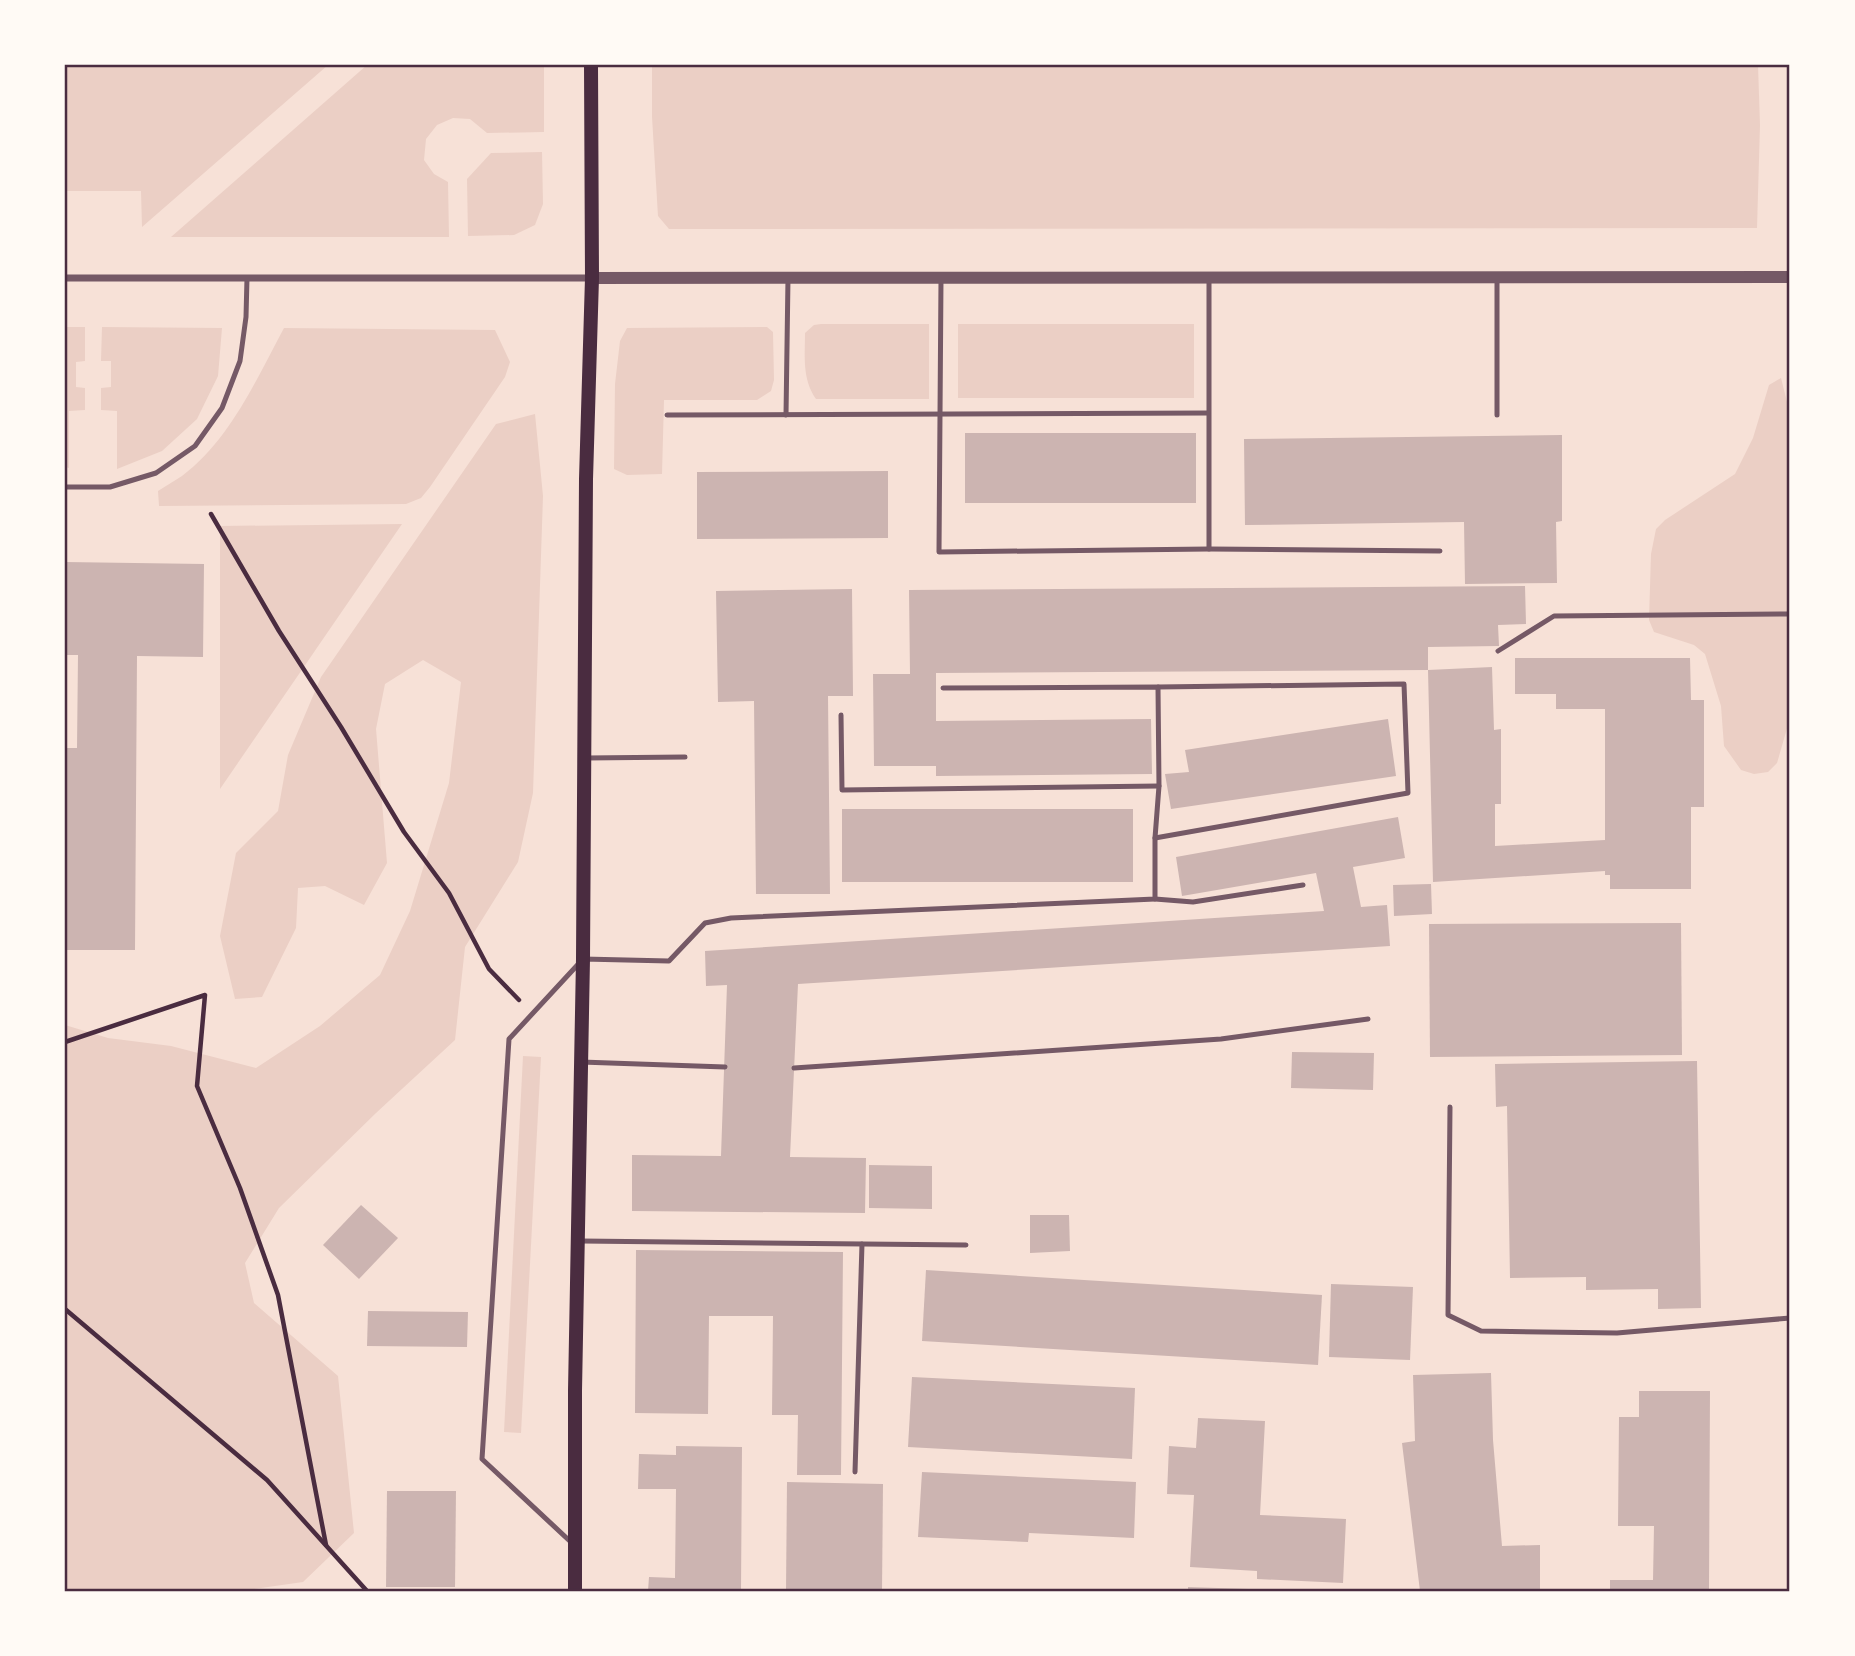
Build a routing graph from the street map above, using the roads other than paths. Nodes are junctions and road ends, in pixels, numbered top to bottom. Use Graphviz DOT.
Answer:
graph roads {
  1 [pos="591,65"];
  2 [pos="1497,277"];
  3 [pos="1790,277"];
  4 [pos="65,278"];
  5 [pos="247,278"];
  6 [pos="592,278"];
  7 [pos="788,278"];
  8 [pos="941,278"];
  9 [pos="1209,278"];
  10 [pos="1208,413"];
  11 [pos="940,414"];
  12 [pos="667,415"];
  13 [pos="786,415"];
  14 [pos="1497,415"];
  15 [pos="65,487"];
  16 [pos="1209,549"];
  17 [pos="1440,551"];
  18 [pos="1790,614"];
  19 [pos="1499,651"];
  20 [pos="1158,687"];
  21 [pos="943,688"];
  22 [pos="841,715"];
  23 [pos="685,757"];
  24 [pos="584,758"];
  25 [pos="1159,786"];
  26 [pos="1155,838"];
  27 [pos="1303,885"];
  28 [pos="1155,900"];
  29 [pos="583,959"];
  30 [pos="1367,1019"];
  31 [pos="581,1062"];
  32 [pos="725,1066"];
  33 [pos="794,1068"];
  34 [pos="1450,1107"];
  35 [pos="578,1241"];
  36 [pos="862,1244"];
  37 [pos="966,1245"];
  38 [pos="1790,1318"];
  39 [pos="855,1472"];
  40 [pos="575,1546"];
  41 [pos="575,1591"];
  1 -- 6 [label="main road"];
  2 -- 3 [label="street"];
  2 -- 9 [label="street"];
  2 -- 14 [label="lane"];
  4 -- 5 [label="street"];
  5 -- 6 [label="street"];
  5 -- 15 [label="lane"];
  6 -- 7 [label="street"];
  6 -- 24 [label="main road"];
  7 -- 8 [label="street"];
  7 -- 13 [label="lane"];
  8 -- 9 [label="street"];
  8 -- 11 [label="lane"];
  9 -- 10 [label="lane"];
  10 -- 11 [label="lane"];
  10 -- 16 [label="lane"];
  11 -- 13 [label="lane"];
  11 -- 16 [label="lane"];
  12 -- 13 [label="lane"];
  16 -- 17 [label="lane"];
  18 -- 19 [label="lane"];
  20 -- 21 [label="lane"];
  20 -- 25 [label="lane"];
  20 -- 26 [label="lane"];
  22 -- 25 [label="lane"];
  23 -- 24 [label="lane"];
  24 -- 29 [label="main road"];
  25 -- 26 [label="lane"];
  26 -- 28 [label="lane"];
  27 -- 28 [label="lane"];
  28 -- 29 [label="lane"];
  29 -- 31 [label="main road"];
  29 -- 40 [label="lane"];
  30 -- 33 [label="lane"];
  31 -- 32 [label="lane"];
  31 -- 35 [label="main road"];
  34 -- 38 [label="lane"];
  35 -- 36 [label="lane"];
  35 -- 40 [label="main road"];
  36 -- 37 [label="lane"];
  36 -- 39 [label="lane"];
  40 -- 41 [label="main road"];
}
